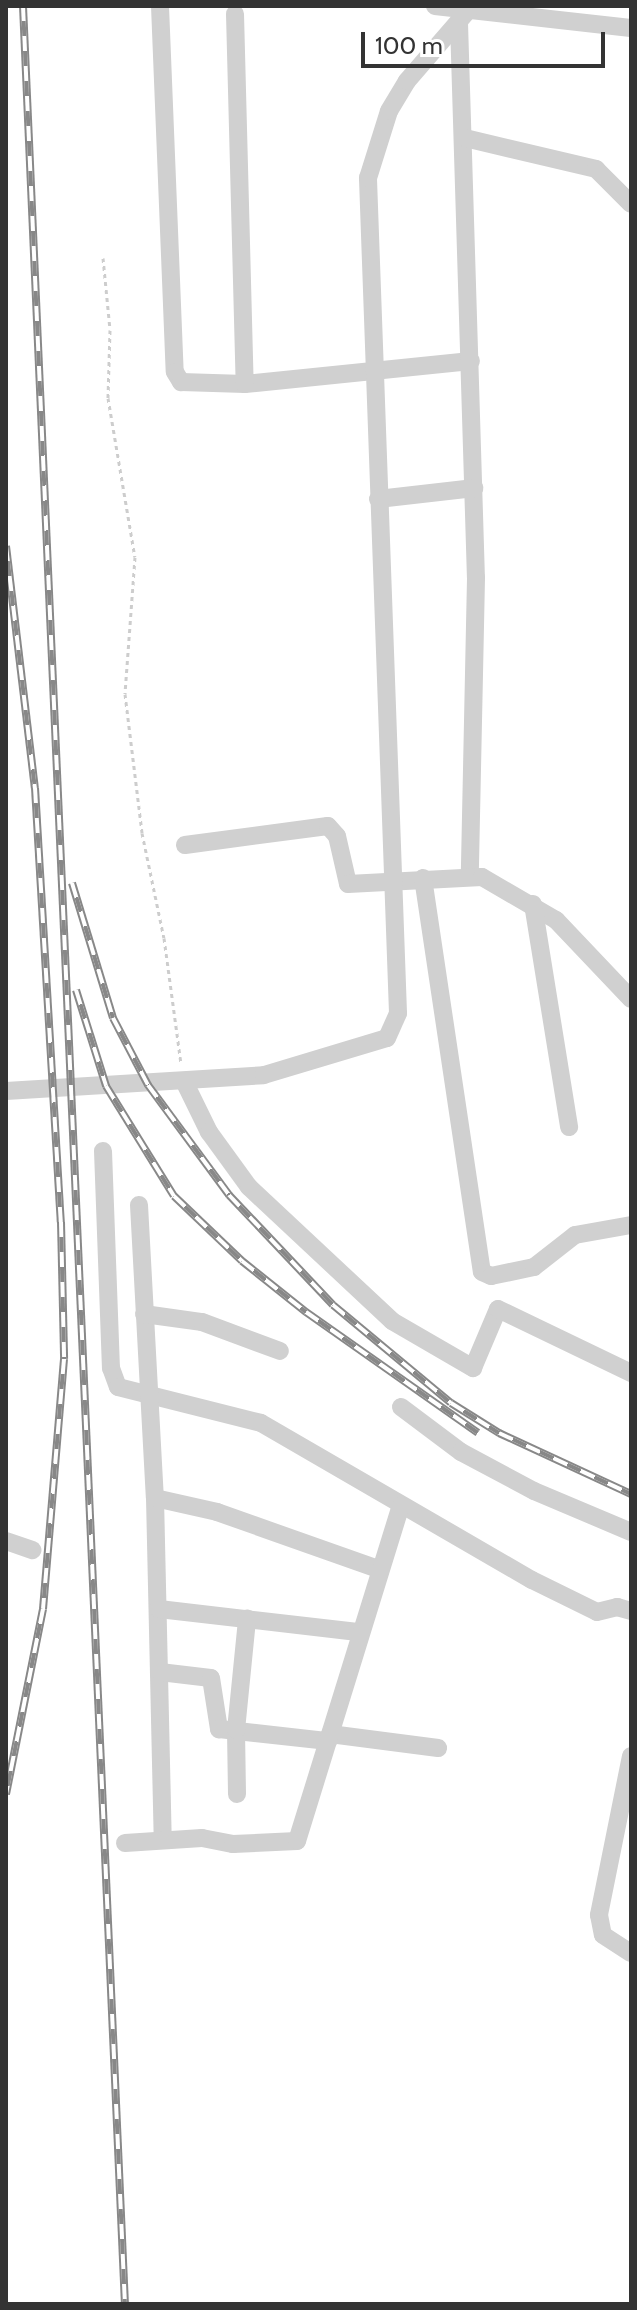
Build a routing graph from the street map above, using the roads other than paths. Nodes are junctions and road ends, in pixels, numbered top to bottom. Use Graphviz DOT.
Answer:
graph roads {
  1 [pos="160,6"];
  2 [pos="435,6"];
  3 [pos="466,12"];
  4 [pos="235,14"];
  5 [pos="631,28"];
  6 [pos="465,138"];
  7 [pos="631,204"];
  8 [pos="471,361"];
  9 [pos="371,372"];
  10 [pos="245,384"];
  11 [pos="474,488"];
  12 [pos="378,499"];
  13 [pos="185,845"];
  14 [pos="470,874"];
  15 [pos="423,878"];
  16 [pos="394,882"];
  17 [pos="533,904"];
  18 [pos="631,999"];
  19 [pos="184,1081"];
  20 [pos="6,1091"];
  21 [pos="569,1127"];
  22 [pos="103,1151"];
  23 [pos="139,1205"];
  24 [pos="631,1225"];
  25 [pos="144,1314"];
  26 [pos="280,1351"];
  27 [pos="631,1373"];
  28 [pos="149,1397"];
  29 [pos="401,1407"];
  30 [pos="155,1498"];
  31 [pos="401,1506"];
  32 [pos="631,1532"];
  33 [pos="6,1541"];
  34 [pos="32,1550"];
  35 [pos="378,1569"];
  36 [pos="159,1609"];
  37 [pos="630,1610"];
  38 [pos="247,1619"];
  39 [pos="358,1632"];
  40 [pos="160,1672"];
  41 [pos="236,1730"];
  42 [pos="329,1738"];
  43 [pos="438,1748"];
  44 [pos="631,1756"];
  45 [pos="237,1794"];
  46 [pos="163,1840"];
  47 [pos="125,1843"];
  48 [pos="631,1953"];
  1 -- 10 [label="street"];
  2 -- 3 [label="street"];
  3 -- 5 [label="street"];
  3 -- 6 [label="street"];
  3 -- 9 [label="street"];
  4 -- 10 [label="street"];
  6 -- 7 [label="street"];
  6 -- 8 [label="street"];
  8 -- 9 [label="street"];
  8 -- 11 [label="street"];
  9 -- 10 [label="street"];
  9 -- 12 [label="street"];
  11 -- 12 [label="street"];
  11 -- 14 [label="street"];
  12 -- 16 [label="street"];
  13 -- 16 [label="street"];
  14 -- 15 [label="street"];
  14 -- 17 [label="street"];
  15 -- 16 [label="street"];
  15 -- 24 [label="street"];
  16 -- 19 [label="street"];
  17 -- 18 [label="street"];
  17 -- 21 [label="street"];
  19 -- 20 [label="street"];
  19 -- 27 [label="street"];
  22 -- 28 [label="street"];
  23 -- 25 [label="street"];
  25 -- 26 [label="street"];
  25 -- 28 [label="street"];
  28 -- 30 [label="street"];
  28 -- 31 [label="street"];
  29 -- 32 [label="street"];
  30 -- 35 [label="street"];
  30 -- 36 [label="street"];
  31 -- 35 [label="street"];
  31 -- 37 [label="street"];
  33 -- 34 [label="street"];
  35 -- 39 [label="street"];
  36 -- 38 [label="street"];
  36 -- 40 [label="street"];
  38 -- 39 [label="street"];
  38 -- 41 [label="street"];
  39 -- 42 [label="street"];
  40 -- 41 [label="street"];
  40 -- 46 [label="street"];
  41 -- 42 [label="street"];
  41 -- 45 [label="street"];
  42 -- 43 [label="street"];
  42 -- 46 [label="street"];
  44 -- 48 [label="street"];
  46 -- 47 [label="street"];
}
